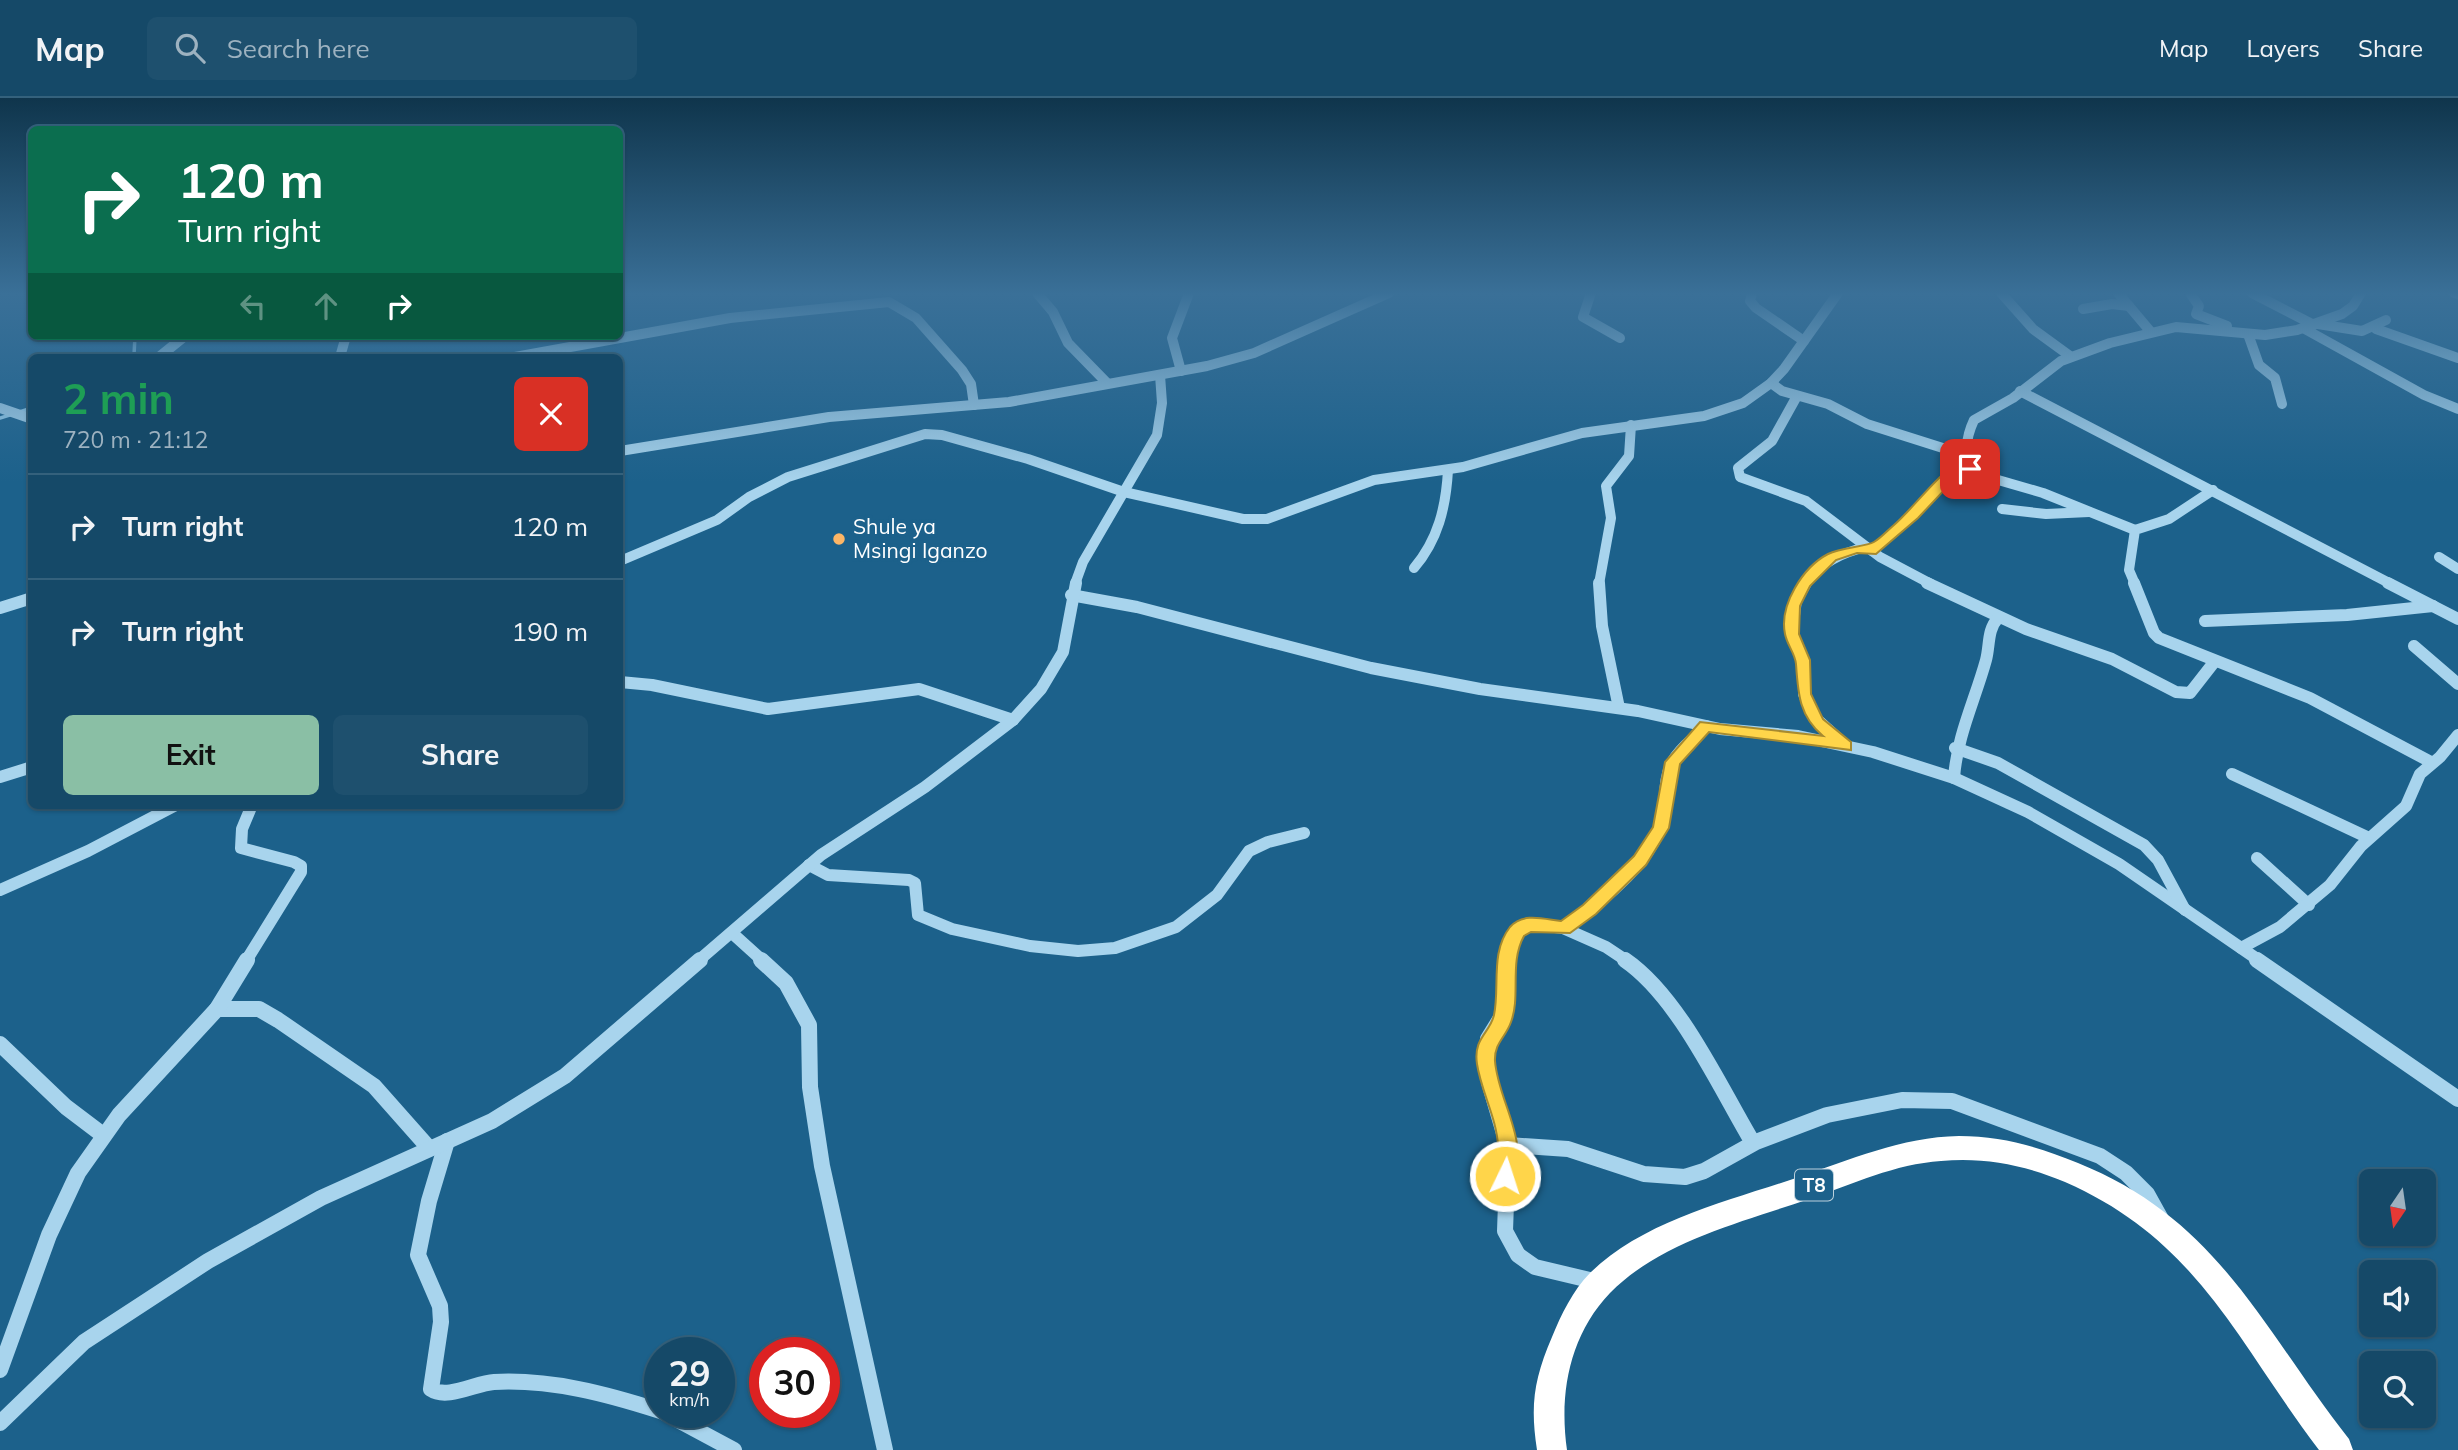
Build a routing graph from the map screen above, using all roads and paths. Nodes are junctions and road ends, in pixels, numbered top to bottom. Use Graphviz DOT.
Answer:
graph roads {
  1 [pos="950,356"];
  2 [pos="1081,356"];
  3 [pos="1175,356"];
  4 [pos="1241,356"];
  5 [pos="1792,356"];
  6 [pos="2070,356"];
  7 [pos="2256,356"];
  8 [pos="2354,356"];
  9 [pos="1181,371"];
  10 [pos="1160,375"];
  11 [pos="1107,383"];
  12 [pos="1771,383"];
  13 [pos="2020,391"];
  14 [pos="1797,396"];
  15 [pos="974,404"];
  16 [pos="2282,404"];
  17 [pos="0,408"];
  18 [pos="2458,410"];
  19 [pos="28,418"];
  20 [pos="1631,425"];
  21 [pos="623,451"];
  22 [pos="1968,458"];
  23 [pos="1448,470"];
  24 [pos="2213,490"];
  25 [pos="1124,492"];
  26 [pos="2002,509"];
  27 [pos="2094,512"];
  28 [pos="2135,530"];
  29 [pos="1869,549"];
  30 [pos="2439,557"];
  31 [pos="623,560"];
  32 [pos="1414,568"];
  33 [pos="2458,569"];
  34 [pos="1071,595"];
  35 [pos="28,599"];
  36 [pos="2433,606"];
  37 [pos="0,608"];
  38 [pos="1998,618"];
  39 [pos="2458,619"];
  40 [pos="2205,621"];
  41 [pos="2414,646"];
  42 [pos="2215,661"];
  43 [pos="623,682"];
  44 [pos="2458,684"];
  45 [pos="1619,708"];
  46 [pos="1013,720"];
  47 [pos="1706,726"];
  48 [pos="2458,735"];
  49 [pos="1846,746"];
  50 [pos="1955,748"];
  51 [pos="2431,762"];
  52 [pos="28,768"];
  53 [pos="2232,774"];
  54 [pos="0,777"];
  55 [pos="1954,778"];
  56 [pos="168,809"];
  57 [pos="250,809"];
  58 [pos="1304,833"];
  59 [pos="2369,838"];
  60 [pos="2257,858"];
  61 [pos="809,865"];
  62 [pos="0,890"];
  63 [pos="2309,905"];
  64 [pos="2185,912"];
  65 [pos="1563,928"];
  66 [pos="732,933"];
  67 [pos="2241,948"];
  68 [pos="217,1009"];
  69 [pos="0,1044"];
  70 [pos="2458,1099"];
  71 [pos="103,1135"];
  72 [pos="447,1141"];
  73 [pos="1753,1143"];
  74 [pos="1508,1146"];
  75 [pos="428,1147"];
  76 [pos="2163,1225"];
  77 [pos="1600,1283"];
  78 [pos="0,1370"];
  79 [pos="644,1407"];
  80 [pos="0,1423"];
  81 [pos="692,1428"];
  82 [pos="2332,1442"];
  83 [pos="734,1450"];
  84 [pos="885,1450"];
  85 [pos="1552,1450"];
  1 -- 15 [label="street"];
  2 -- 11 [label="street"];
  3 -- 9 [label="street"];
  4 -- 9 [label="street"];
  5 -- 12 [label="street"];
  6 -- 13 [label="street"];
  7 -- 16 [label="street"];
  8 -- 18 [label="street"];
  9 -- 10 [label="street"];
  10 -- 11 [label="street"];
  10 -- 25 [label="street"];
  11 -- 15 [label="street"];
  12 -- 14 [label="street"];
  12 -- 20 [label="street"];
  13 -- 22 [label="street"];
  13 -- 24 [label="street"];
  14 -- 22 [label="street"];
  14 -- 29 [label="street"];
  15 -- 21 [label="street"];
  17 -- 19 [label="street"];
  20 -- 23 [label="street"];
  20 -- 45 [label="street"];
  22 -- 27 [label="street"];
  22 -- 29 [label="street"];
  23 -- 25 [label="street"];
  23 -- 32 [label="street"];
  24 -- 28 [label="street"];
  24 -- 36 [label="street"];
  25 -- 31 [label="street"];
  25 -- 34 [label="street"];
  26 -- 27 [label="street"];
  27 -- 28 [label="street"];
  28 -- 42 [label="street"];
  29 -- 38 [label="street"];
  29 -- 49 [label="street"];
  30 -- 33 [label="street"];
  34 -- 45 [label="street"];
  34 -- 46 [label="street"];
  35 -- 37 [label="street"];
  36 -- 39 [label="street"];
  36 -- 40 [label="street"];
  38 -- 42 [label="street"];
  38 -- 50 [label="street"];
  41 -- 44 [label="street"];
  42 -- 51 [label="street"];
  43 -- 46 [label="street"];
  45 -- 47 [label="street"];
  46 -- 61 [label="street"];
  47 -- 49 [label="street"];
  47 -- 65 [label="street"];
  48 -- 51 [label="street"];
  49 -- 55 [label="street"];
  50 -- 55 [label="street"];
  50 -- 64 [label="street"];
  51 -- 59 [label="street"];
  52 -- 54 [label="street"];
  53 -- 59 [label="street"];
  55 -- 64 [label="street"];
  56 -- 62 [label="street"];
  57 -- 68 [label="street"];
  58 -- 61 [label="street"];
  59 -- 63 [label="street"];
  60 -- 63 [label="street"];
  61 -- 66 [label="street"];
  63 -- 67 [label="street"];
  64 -- 67 [label="street"];
  65 -- 73 [label="street"];
  65 -- 74 [label="street"];
  66 -- 72 [label="street"];
  66 -- 84 [label="street"];
  67 -- 70 [label="street"];
  68 -- 71 [label="street"];
  68 -- 75 [label="street"];
  69 -- 71 [label="street"];
  71 -- 78 [label="street"];
  72 -- 75 [label="street"];
  72 -- 79 [label="street"];
  73 -- 74 [label="street"];
  73 -- 76 [label="street"];
  74 -- 77 [label="street"];
  75 -- 80 [label="street"];
  76 -- 77 [label="highway, T8"];
  76 -- 82 [label="highway, T8"];
  77 -- 85 [label="highway, T8"];
  81 -- 83 [label="street"];
}
